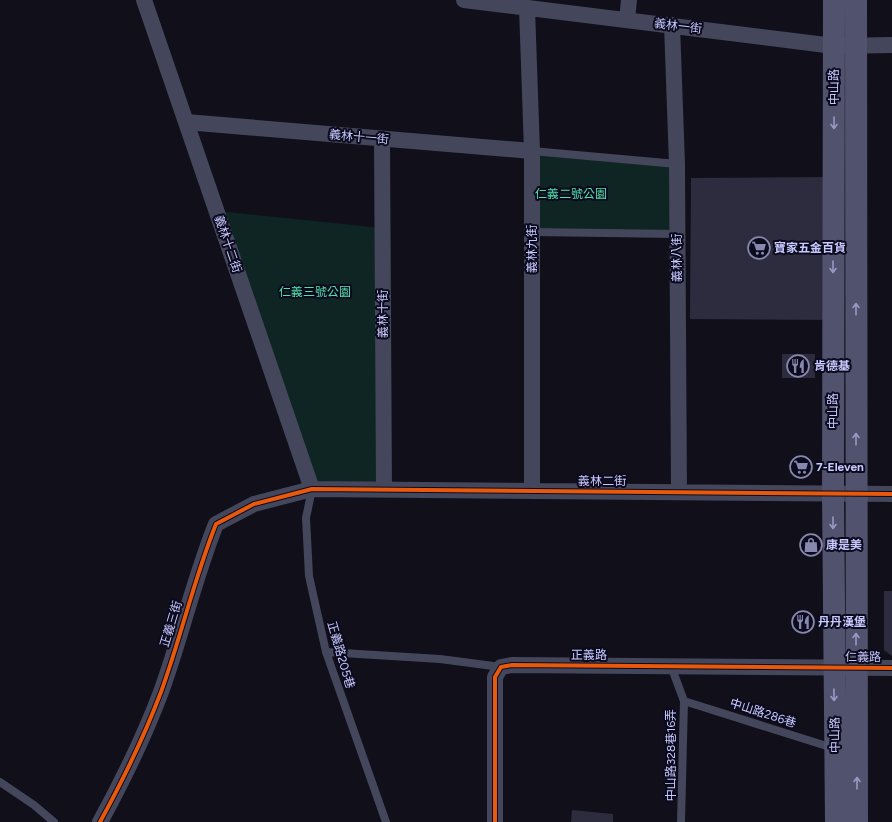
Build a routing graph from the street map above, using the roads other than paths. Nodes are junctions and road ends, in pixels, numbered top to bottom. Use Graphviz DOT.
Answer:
graph roads {
  1 [pos="144,0"];
  2 [pos="464,0"];
  3 [pos="468,0"];
  4 [pos="629,0"];
  5 [pos="834,0"];
  6 [pos="856,0"];
  7 [pos="527,8"];
  8 [pos="627,20"];
  9 [pos="672,25"];
  10 [pos="892,45"];
  11 [pos="834,46"];
  12 [pos="857,46"];
  13 [pos="186,122"];
  14 [pos="382,139"];
  15 [pos="532,151"];
  16 [pos="677,164"];
  17 [pos="532,232"];
  18 [pos="677,234"];
  19 [pos="312,489"];
  20 [pos="384,489"];
  21 [pos="532,490"];
  22 [pos="679,492"];
  23 [pos="833,494"];
  24 [pos="856,494"];
  25 [pos="892,494"];
  26 [pos="326,652"];
  27 [pos="671,666"];
  28 [pos="501,667"];
  29 [pos="834,667"];
  30 [pos="856,667"];
  31 [pos="892,668"];
  32 [pos="684,701"];
  33 [pos="835,749"];
  34 [pos="0,782"];
  35 [pos="54,822"];
  36 [pos="100,822"];
  37 [pos="386,822"];
  38 [pos="496,822"];
  39 [pos="681,822"];
  40 [pos="836,822"];
  41 [pos="857,822"];
  1 -- 13 [label="street, 義林十二街"];
  2 -- 3 [label="street, 義林一街"];
  3 -- 7 [label="street, 義林一街"];
  4 -- 8 [label="street"];
  5 -- 11 [label="main road, 中山路"];
  6 -- 12 [label="main road, 中山路"];
  7 -- 8 [label="street, 義林一街"];
  7 -- 15 [label="street, 義林九街"];
  8 -- 9 [label="street, 義林一街"];
  9 -- 11 [label="street, 義林一街"];
  9 -- 16 [label="street, 義林八街"];
  10 -- 12 [label="street, 義林一街"];
  11 -- 12 [label="street, 義林一街"];
  11 -- 23 [label="main road, 中山路, one-way"];
  24 -- 12 [label="main road, 中山路, one-way"];
  13 -- 14 [label="street, 義林十一街"];
  13 -- 19 [label="street, 義林十二街"];
  14 -- 15 [label="street, 義林十一街"];
  14 -- 20 [label="street, 義林十街"];
  15 -- 16 [label="lane"];
  15 -- 17 [label="street, 義林九街"];
  16 -- 18 [label="street, 義林八街"];
  17 -- 18 [label="lane"];
  17 -- 21 [label="street, 義林九街"];
  18 -- 22 [label="street, 義林八街"];
  19 -- 20 [label="street, 義林二街"];
  19 -- 26 [label="lane, 正義路205巷"];
  19 -- 36 [label="street, 正義三街"];
  20 -- 21 [label="street, 義林二街"];
  21 -- 22 [label="street, 義林二街"];
  22 -- 23 [label="street, 義林二街"];
  23 -- 24 [label="street, 義林二街"];
  23 -- 29 [label="main road, 中山路, one-way"];
  24 -- 25 [label="street, 義林二街"];
  30 -- 24 [label="main road, 中山路, one-way"];
  26 -- 28 [label="lane"];
  26 -- 37 [label="lane, 正義路205巷"];
  27 -- 28 [label="street, 正義路"];
  27 -- 29 [label="street, 正義路"];
  27 -- 32 [label="lane, 中山路328巷16弄"];
  28 -- 38 [label="street"];
  29 -- 30 [label="street, 仁義路"];
  29 -- 33 [label="main road, 中山路, one-way"];
  30 -- 31 [label="street, 仁義路"];
  41 -- 30 [label="main road, 中山路, one-way"];
  32 -- 33 [label="lane, 中山路286巷"];
  32 -- 39 [label="lane, 中山路328巷16弄"];
  33 -- 40 [label="main road, 中山路"];
  34 -- 35 [label="lane"];
}
